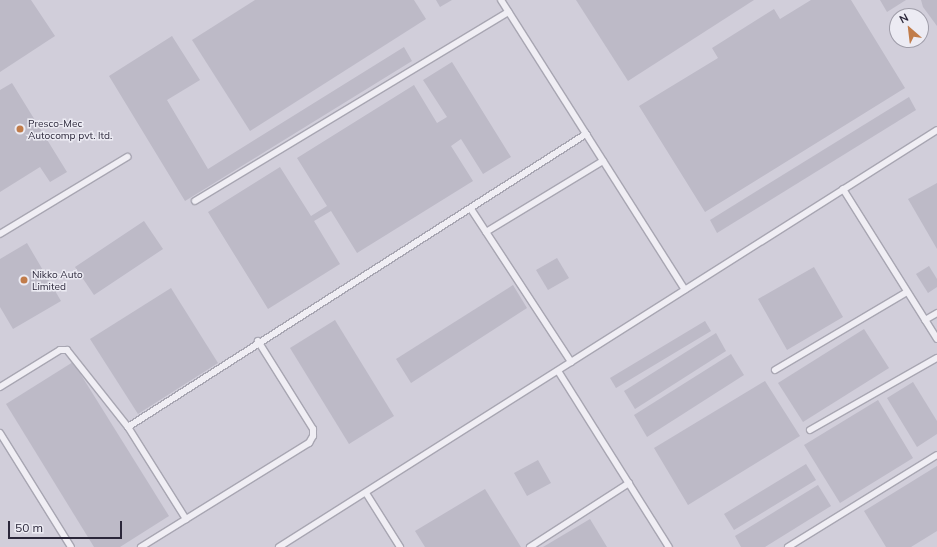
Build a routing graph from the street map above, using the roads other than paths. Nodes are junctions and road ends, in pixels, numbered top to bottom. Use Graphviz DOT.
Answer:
graph roads {
  1 [pos="501,0"];
  2 [pos="508,12"];
  3 [pos="937,130"];
  4 [pos="586,134"];
  5 [pos="127,157"];
  6 [pos="603,161"];
  7 [pos="843,189"];
  8 [pos="195,201"];
  9 [pos="471,209"];
  10 [pos="486,232"];
  11 [pos="0,234"];
  12 [pos="685,290"];
  13 [pos="907,292"];
  14 [pos="937,313"];
  15 [pos="925,320"];
  16 [pos="937,339"];
  17 [pos="258,341"];
  18 [pos="937,358"];
  19 [pos="571,362"];
  20 [pos="775,370"];
  21 [pos="558,371"];
  22 [pos="0,386"];
  23 [pos="128,427"];
  24 [pos="810,430"];
  25 [pos="0,432"];
  26 [pos="937,456"];
  27 [pos="629,483"];
  28 [pos="366,493"];
  29 [pos="186,519"];
  30 [pos="70,547"];
  31 [pos="141,547"];
  32 [pos="279,547"];
  33 [pos="400,547"];
  34 [pos="530,547"];
  35 [pos="669,547"];
  36 [pos="788,547"];
  1 -- 2 [label="lane"];
  2 -- 4 [label="lane"];
  2 -- 8 [label="lane"];
  3 -- 7 [label="lane"];
  4 -- 6 [label="lane"];
  4 -- 9 [label="lane"];
  5 -- 11 [label="lane"];
  6 -- 10 [label="lane"];
  6 -- 12 [label="lane"];
  7 -- 12 [label="lane"];
  7 -- 13 [label="lane"];
  9 -- 10 [label="lane"];
  9 -- 17 [label="lane"];
  10 -- 19 [label="lane"];
  12 -- 19 [label="lane"];
  13 -- 15 [label="lane"];
  13 -- 20 [label="lane"];
  14 -- 15 [label="lane"];
  15 -- 16 [label="lane"];
  17 -- 23 [label="lane"];
  17 -- 29 [label="lane"];
  18 -- 24 [label="lane"];
  19 -- 21 [label="lane"];
  21 -- 27 [label="lane"];
  21 -- 28 [label="lane"];
  22 -- 23 [label="lane"];
  23 -- 29 [label="lane"];
  25 -- 30 [label="lane"];
  26 -- 36 [label="lane"];
  27 -- 34 [label="lane"];
  27 -- 35 [label="lane"];
  28 -- 32 [label="lane"];
  28 -- 33 [label="lane"];
  29 -- 31 [label="lane"];
}
